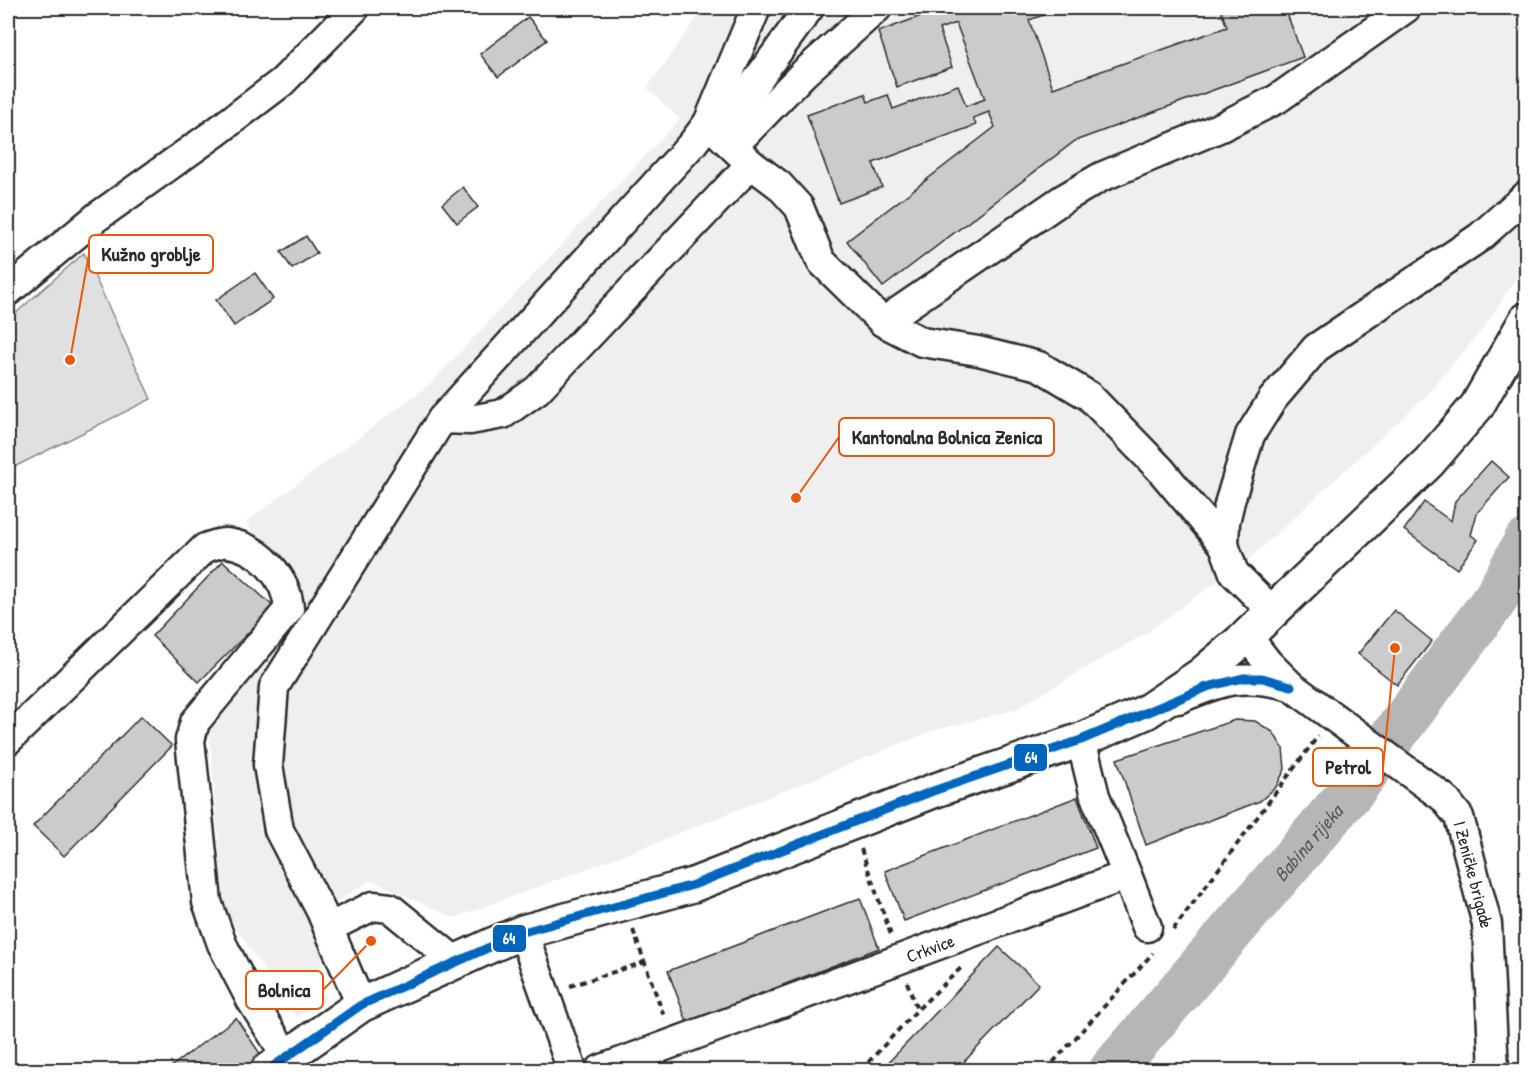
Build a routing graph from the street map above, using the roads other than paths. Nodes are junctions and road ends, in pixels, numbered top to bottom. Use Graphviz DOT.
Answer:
graph roads {
  1 [pos="356,8"];
  2 [pos="756,8"];
  3 [pos="809,8"];
  4 [pos="877,8"];
  5 [pos="1406,8"];
  6 [pos="728,141"];
  7 [pos="1527,196"];
  8 [pos="8,291"];
  9 [pos="1527,320"];
  10 [pos="884,322"];
  11 [pos="442,419"];
  12 [pos="1224,545"];
  13 [pos="1272,611"];
  14 [pos="1247,636"];
  15 [pos="1291,686"];
  16 [pos="1146,712"];
  17 [pos="8,740"];
  18 [pos="1081,740"];
  19 [pos="1127,875"];
  20 [pos="328,928"];
  21 [pos="523,932"];
  22 [pos="1157,938"];
  23 [pos="455,961"];
  24 [pos="361,1005"];
  25 [pos="641,1063"];
  26 [pos="278,1064"];
  27 [pos="572,1071"];
  28 [pos="600,1071"];
  29 [pos="1494,1071"];
  1 -- 8 [label="street"];
  2 -- 6 [label="street"];
  3 -- 6 [label="street"];
  4 -- 6 [label="street"];
  5 -- 10 [label="street"];
  6 -- 10 [label="street"];
  6 -- 11 [label="street"];
  6 -- 11 [label="street"];
  7 -- 12 [label="street"];
  9 -- 13 [label="main road"];
  10 -- 12 [label="street"];
  11 -- 20 [label="street"];
  12 -- 13 [label="street"];
  13 -- 14 [label="main road"];
  14 -- 15 [label="street, I Zeničke brigade"];
  14 -- 16 [label="main road"];
  15 -- 16 [label="street"];
  15 -- 29 [label="street, I Zeničke brigade"];
  16 -- 18 [label="main road"];
  17 -- 26 [label="street"];
  18 -- 19 [label="street"];
  18 -- 21 [label="main road"];
  19 -- 22 [label="street"];
  19 -- 25 [label="street, Crkvice"];
  20 -- 23 [label="street"];
  20 -- 24 [label="street"];
  21 -- 23 [label="main road"];
  21 -- 27 [label="street"];
  23 -- 24 [label="main road"];
  24 -- 26 [label="main road"];
  25 -- 28 [label="street, Crkvice"];
}
